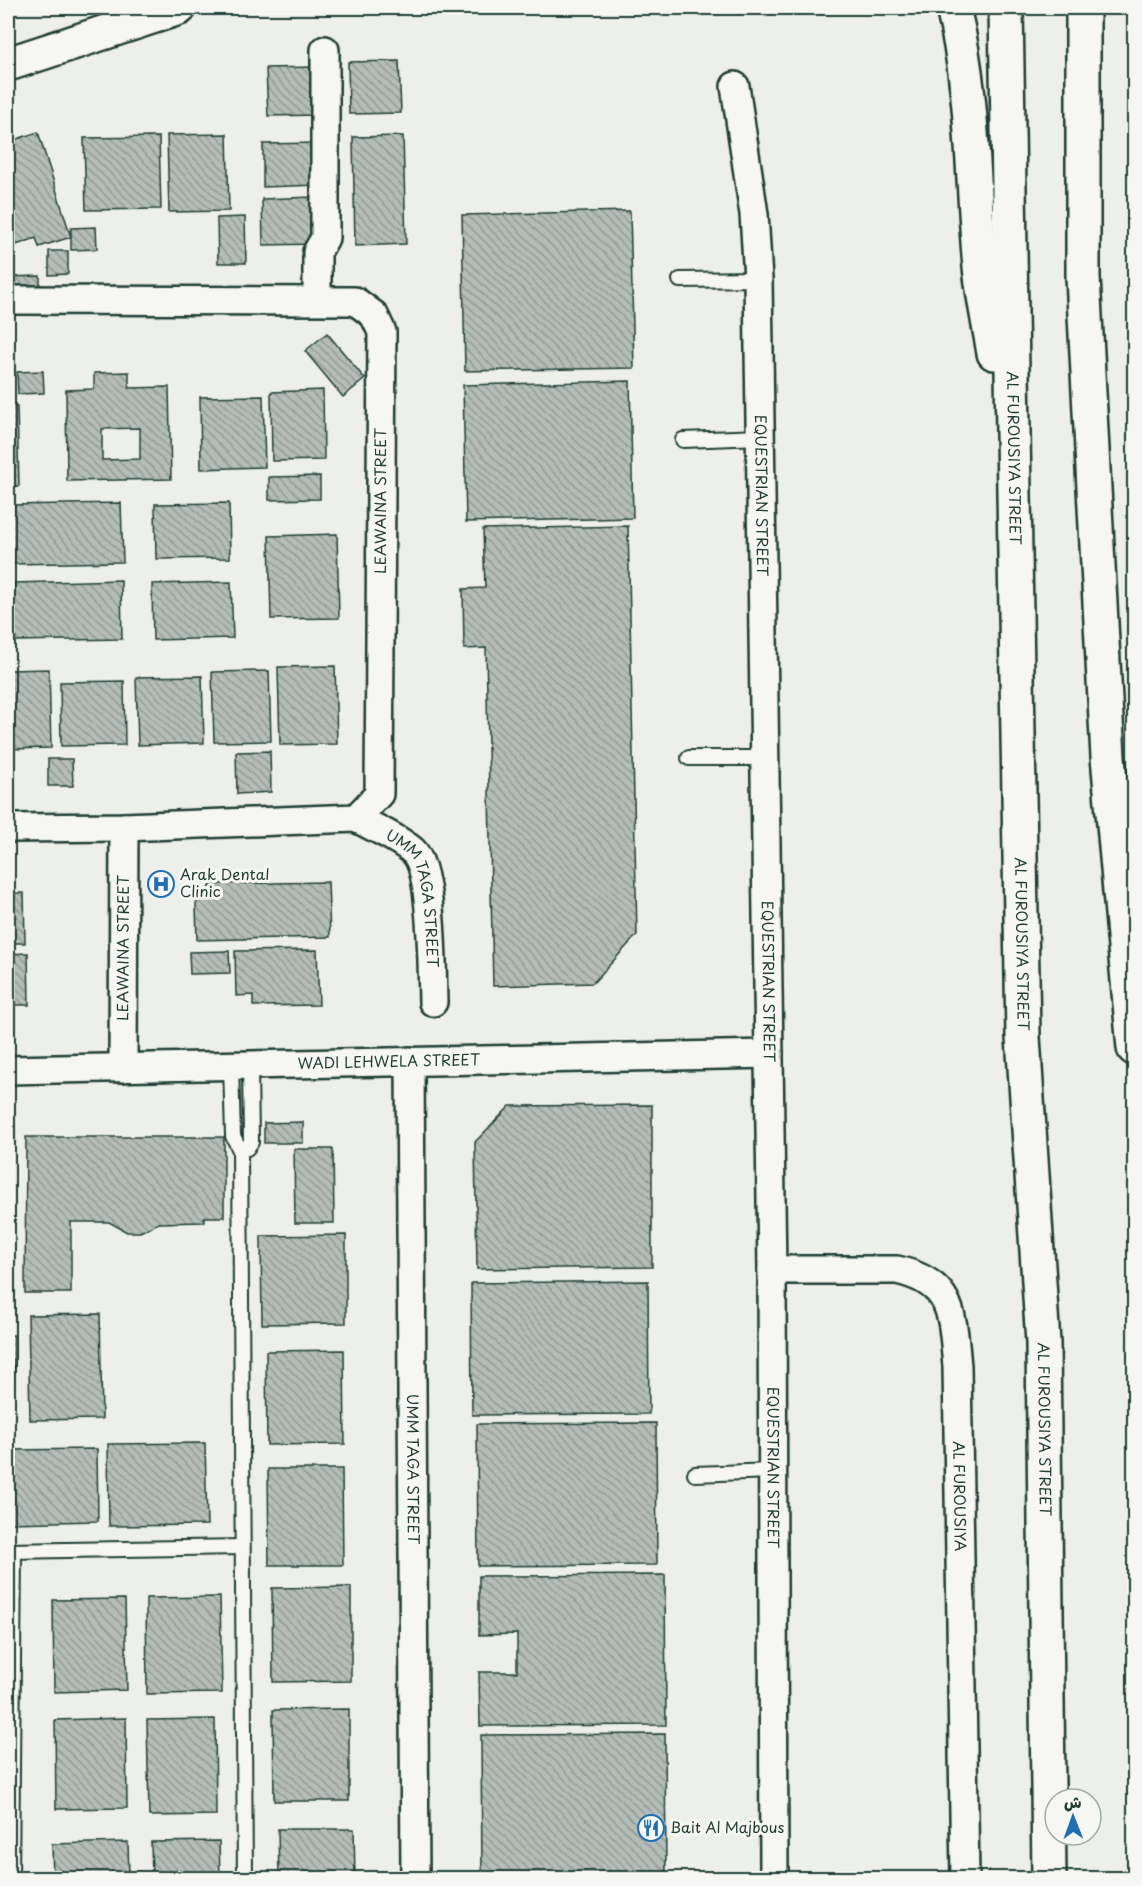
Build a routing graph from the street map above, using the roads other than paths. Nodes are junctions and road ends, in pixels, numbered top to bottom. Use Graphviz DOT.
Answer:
graph roads {
  1 [pos="179,8"];
  2 [pos="953,8"];
  3 [pos="1006,8"];
  4 [pos="1083,8"];
  5 [pos="325,50"];
  6 [pos="8,64"];
  7 [pos="735,86"];
  8 [pos="758,279"];
  9 [pos="680,280"];
  10 [pos="325,299"];
  11 [pos="8,300"];
  12 [pos="761,438"];
  13 [pos="683,441"];
  14 [pos="1012,464"];
  15 [pos="689,758"];
  16 [pos="765,758"];
  17 [pos="356,818"];
  18 [pos="124,827"];
  19 [pos="8,828"];
  20 [pos="433,1002"];
  21 [pos="1134,1048"];
  22 [pos="770,1054"];
  23 [pos="410,1061"];
  24 [pos="241,1065"];
  25 [pos="123,1068"];
  26 [pos="8,1070"];
  27 [pos="772,1270"];
  28 [pos="773,1471"];
  29 [pos="695,1474"];
  30 [pos="242,1547"];
  31 [pos="11,1551"];
  32 [pos="1048,1787"];
  33 [pos="1043,1835"];
  34 [pos="1048,1847"];
  35 [pos="11,1878"];
  36 [pos="244,1878"];
  37 [pos="415,1878"];
  38 [pos="774,1878"];
  39 [pos="965,1878"];
  40 [pos="1024,1878"];
  41 [pos="1049,1878"];
  1 -- 6 [label="main road"];
  2 -- 14 [label="main road"];
  3 -- 14 [label="main road, AL FUROUSIYA STREET"];
  4 -- 21 [label="main road"];
  5 -- 10 [label="street"];
  7 -- 8 [label="street, EQUESTRIAN STREET"];
  8 -- 9 [label="lane"];
  8 -- 12 [label="street, EQUESTRIAN STREET"];
  10 -- 11 [label="street, LEAWAINA STREET"];
  10 -- 17 [label="street, LEAWAINA STREET"];
  12 -- 13 [label="lane"];
  12 -- 16 [label="street, EQUESTRIAN STREET"];
  14 -- 32 [label="main road, AL FUROUSIYA STREET"];
  15 -- 16 [label="lane"];
  16 -- 22 [label="street, EQUESTRIAN STREET"];
  17 -- 18 [label="street"];
  17 -- 20 [label="street, UMM TAGA STREET"];
  18 -- 19 [label="street"];
  18 -- 25 [label="street, LEAWAINA STREET"];
  22 -- 23 [label="street, WADI LEHWELA STREET"];
  22 -- 27 [label="street, EQUESTRIAN STREET"];
  23 -- 24 [label="street, WADI LEHWELA STREET"];
  23 -- 37 [label="street, UMM TAGA STREET"];
  24 -- 25 [label="street, WADI LEHWELA STREET"];
  24 -- 30 [label="lane"];
  25 -- 26 [label="street, WADI LEHWELA STREET"];
  27 -- 28 [label="street, EQUESTRIAN STREET"];
  27 -- 39 [label="street, AL FUROUSIYA"];
  28 -- 29 [label="lane"];
  28 -- 38 [label="street, EQUESTRIAN STREET"];
  30 -- 31 [label="lane"];
  30 -- 36 [label="lane"];
  31 -- 35 [label="lane"];
  33 -- 40 [label="main road"];
  34 -- 41 [label="main road, AL FUROUSIYA STREET"];
}
